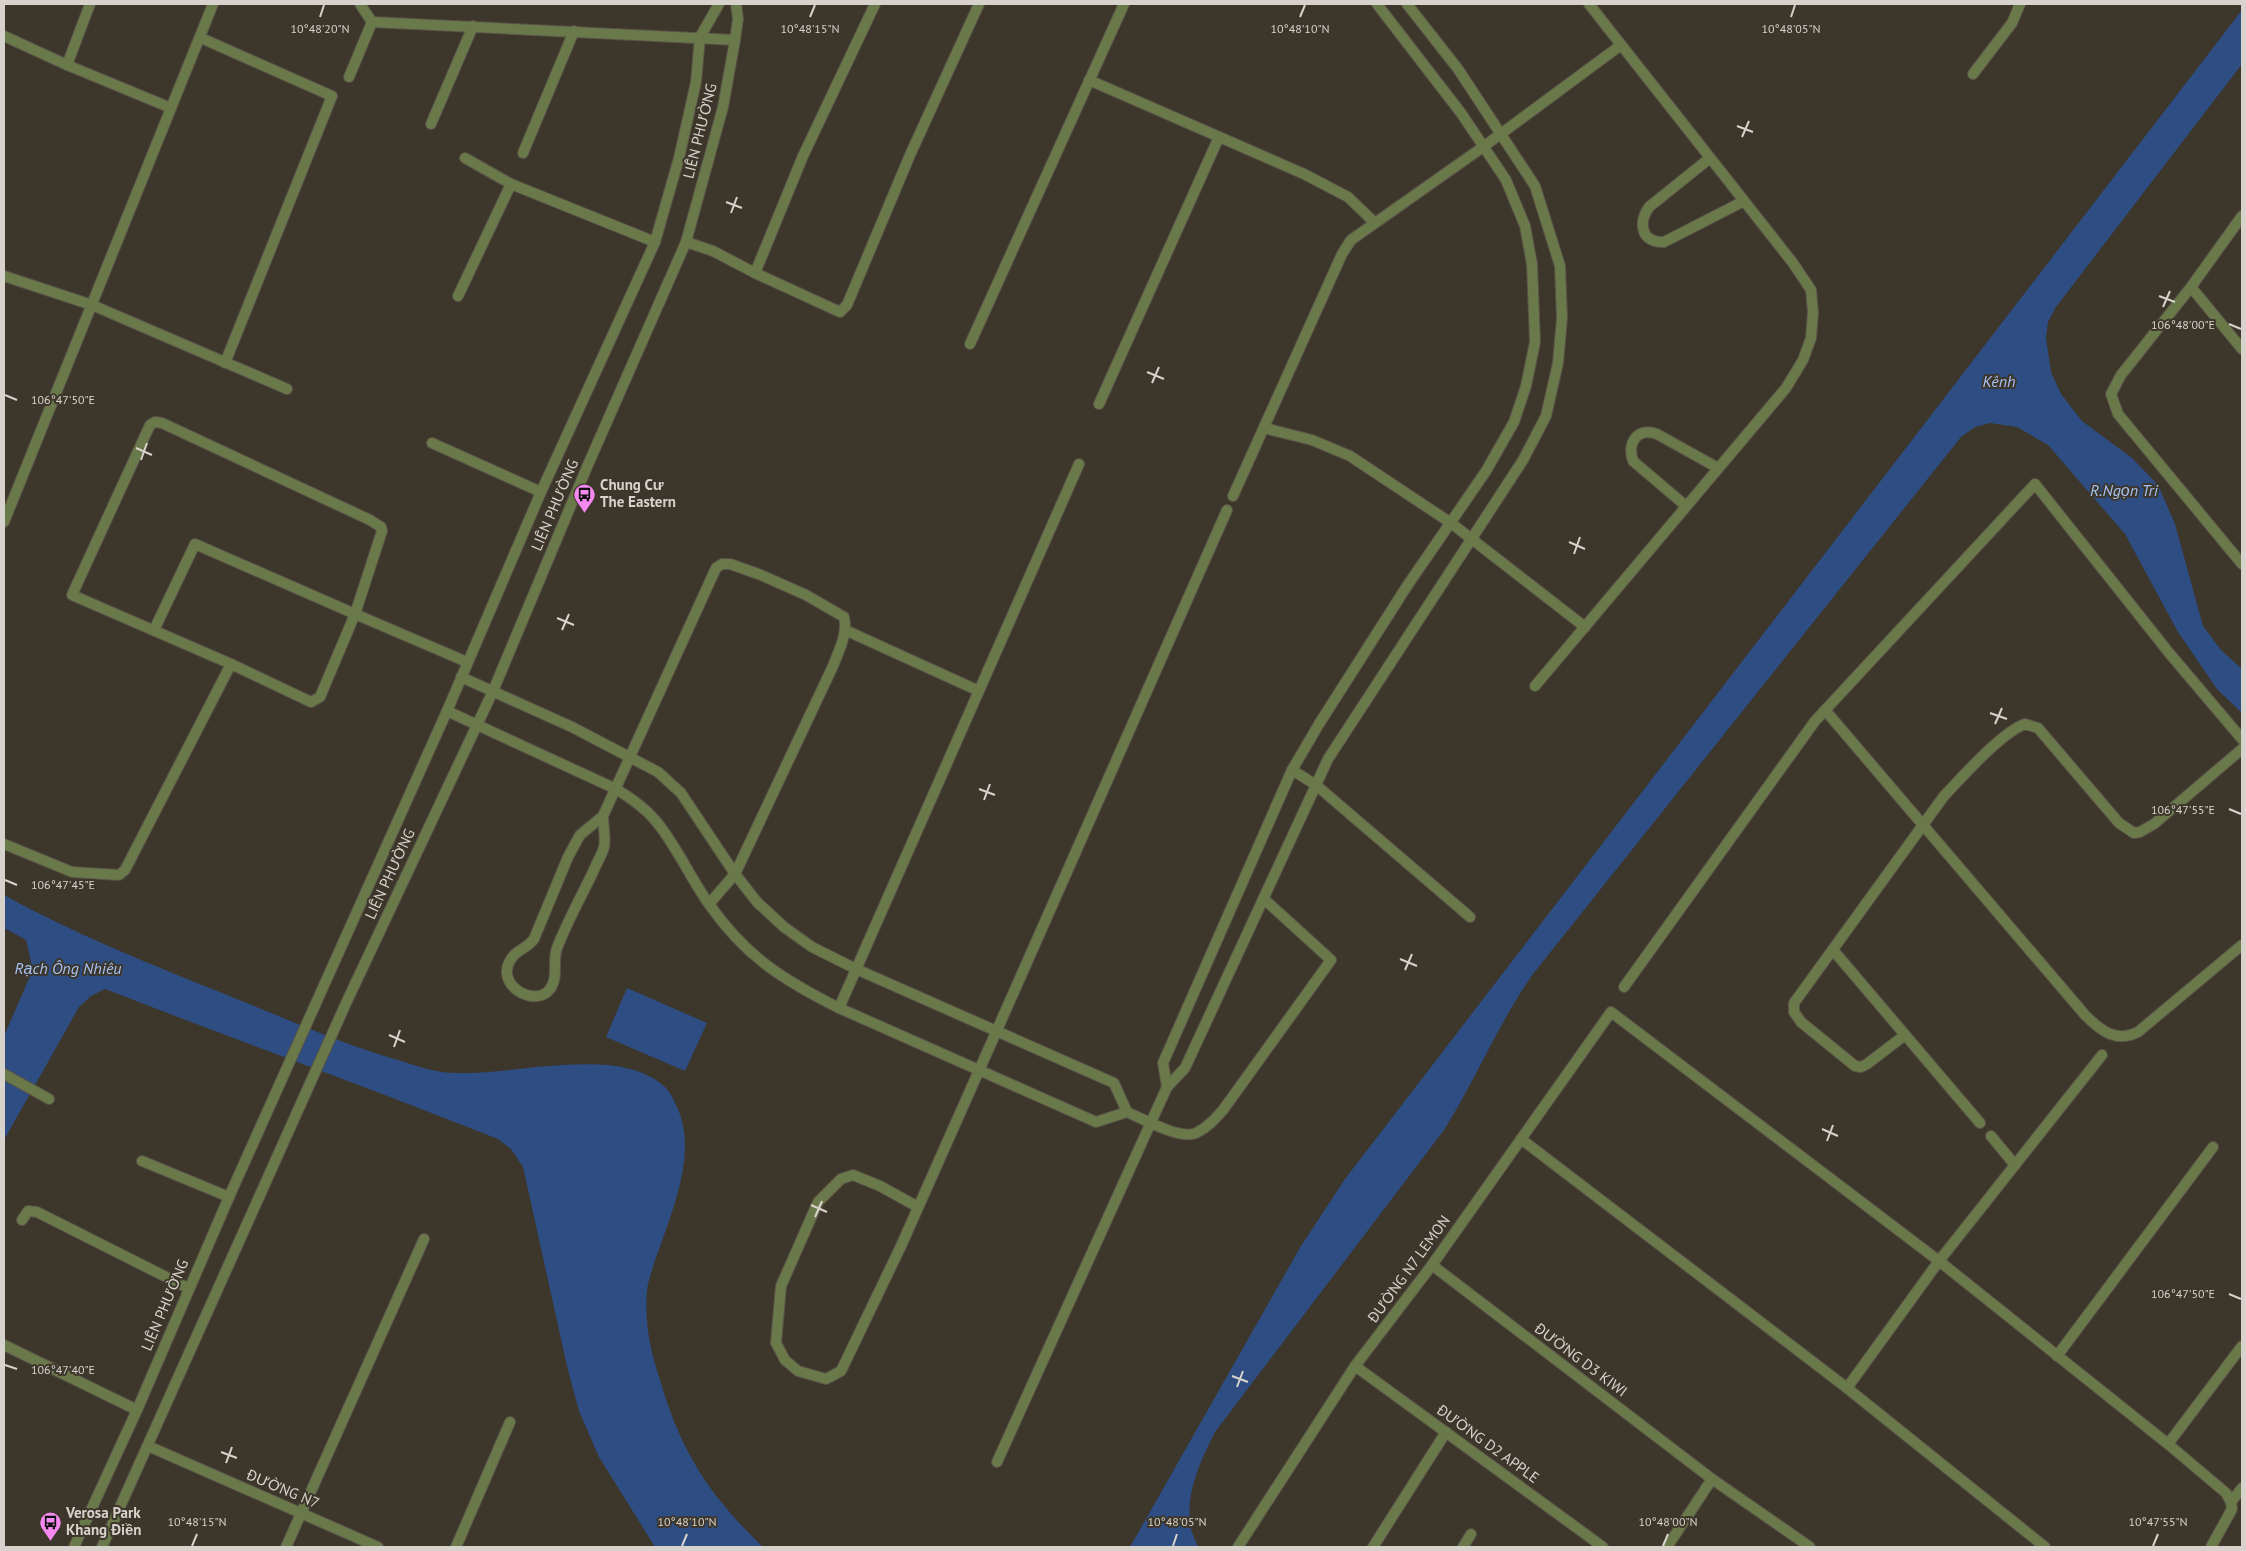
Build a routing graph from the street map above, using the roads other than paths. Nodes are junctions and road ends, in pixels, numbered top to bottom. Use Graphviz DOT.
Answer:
graph roads {
  1 [pos="90,4"];
  2 [pos="213,4"];
  3 [pos="360,4"];
  4 [pos="719,4"];
  5 [pos="736,4"];
  6 [pos="875,4"];
  7 [pos="979,4"];
  8 [pos="1124,4"];
  9 [pos="1377,4"];
  10 [pos="1407,4"];
  11 [pos="1589,4"];
  12 [pos="2020,4"];
  13 [pos="372,22"];
  14 [pos="472,26"];
  15 [pos="574,31"];
  16 [pos="4,36"];
  17 [pos="700,37"];
  18 [pos="201,38"];
  19 [pos="735,40"];
  20 [pos="1621,45"];
  21 [pos="67,65"];
  22 [pos="1973,74"];
  23 [pos="348,77"];
  24 [pos="1089,80"];
  25 [pos="171,108"];
  26 [pos="431,124"];
  27 [pos="1501,133"];
  28 [pos="1219,137"];
  29 [pos="1483,147"];
  30 [pos="523,153"];
  31 [pos="465,158"];
  32 [pos="1710,158"];
  33 [pos="511,184"];
  34 [pos="1744,200"];
  35 [pos="2242,216"];
  36 [pos="1374,222"];
  37 [pos="655,242"];
  38 [pos="686,242"];
  39 [pos="754,273"];
  40 [pos="4,276"];
  41 [pos="2191,287"];
  42 [pos="458,296"];
  43 [pos="92,305"];
  44 [pos="970,344"];
  45 [pos="2242,349"];
  46 [pos="225,364"];
  47 [pos="287,389"];
  48 [pos="1099,404"];
  49 [pos="1264,428"];
  50 [pos="432,444"];
  51 [pos="1079,464"];
  52 [pos="1718,468"];
  53 [pos="541,492"];
  54 [pos="1233,496"];
  55 [pos="1686,506"];
  56 [pos="1227,510"];
  57 [pos="4,522"];
  58 [pos="1450,523"];
  59 [pos="1472,541"];
  60 [pos="2242,564"];
  61 [pos="355,614"];
  62 [pos="1586,627"];
  63 [pos="154,630"];
  64 [pos="845,630"];
  65 [pos="468,662"];
  66 [pos="231,664"];
  67 [pos="461,677"];
  68 [pos="1535,686"];
  69 [pos="493,691"];
  70 [pos="979,691"];
  71 [pos="1825,710"];
  72 [pos="447,711"];
  73 [pos="477,725"];
  74 [pos="2242,739"];
  75 [pos="2242,748"];
  76 [pos="630,756"];
  77 [pos="1292,770"];
  78 [pos="1316,786"];
  79 [pos="616,790"];
  80 [pos="603,816"];
  81 [pos="1923,825"];
  82 [pos="4,844"];
  83 [pos="734,874"];
  84 [pos="1264,899"];
  85 [pos="709,904"];
  86 [pos="1470,917"];
  87 [pos="2242,945"];
  88 [pos="1833,950"];
  89 [pos="856,969"];
  90 [pos="1624,987"];
  91 [pos="839,1008"];
  92 [pos="997,1030"];
  93 [pos="1905,1035"];
  94 [pos="2102,1055"];
  95 [pos="978,1070"];
  96 [pos="4,1074"];
  97 [pos="1167,1087"];
  98 [pos="49,1099"];
  99 [pos="1127,1112"];
  100 [pos="1150,1122"];
  101 [pos="1980,1123"];
  102 [pos="1991,1136"];
  103 [pos="1521,1139"];
  104 [pos="2213,1147"];
  105 [pos="142,1161"];
  106 [pos="2015,1166"];
  107 [pos="229,1197"];
  108 [pos="918,1207"];
  109 [pos="22,1220"];
  110 [pos="424,1239"];
  111 [pos="1939,1262"];
  112 [pos="1432,1265"];
  113 [pos="188,1288"];
  114 [pos="4,1345"];
  115 [pos="2242,1346"];
  116 [pos="2057,1356"];
  117 [pos="1355,1366"];
  118 [pos="1847,1388"];
  119 [pos="137,1410"];
  120 [pos="510,1422"];
  121 [pos="1446,1432"];
  122 [pos="2168,1444"];
  123 [pos="148,1446"];
  124 [pos="997,1462"];
  125 [pos="1712,1480"];
  126 [pos="2242,1488"];
  127 [pos="2231,1502"];
  128 [pos="301,1513"];
  129 [pos="1471,1534"];
  130 [pos="74,1547"];
  131 [pos="102,1547"];
  132 [pos="286,1547"];
  133 [pos="378,1547"];
  134 [pos="456,1547"];
  135 [pos="1238,1547"];
  136 [pos="1373,1547"];
  137 [pos="1463,1547"];
  138 [pos="1603,1547"];
  139 [pos="1667,1547"];
  140 [pos="1810,1547"];
  141 [pos="2045,1547"];
  142 [pos="2211,1547"];
  1 -- 21 [label="street"];
  2 -- 18 [label="street"];
  3 -- 13 [label="street"];
  4 -- 17 [label="street, LIÊN PHƯỜNG"];
  5 -- 19 [label="street, LIÊN PHƯỜNG"];
  6 -- 39 [label="street"];
  7 -- 39 [label="street"];
  8 -- 24 [label="street"];
  9 -- 29 [label="street"];
  10 -- 27 [label="street"];
  11 -- 20 [label="street"];
  12 -- 22 [label="street"];
  13 -- 14 [label="street"];
  13 -- 23 [label="street"];
  14 -- 15 [label="street"];
  14 -- 26 [label="street"];
  15 -- 17 [label="street"];
  15 -- 30 [label="street"];
  16 -- 21 [label="street"];
  17 -- 19 [label="street"];
  17 -- 37 [label="street, LIÊN PHƯỜNG"];
  18 -- 25 [label="street"];
  18 -- 46 [label="street"];
  19 -- 38 [label="street, LIÊN PHƯỜNG"];
  20 -- 27 [label="street"];
  20 -- 32 [label="street"];
  21 -- 25 [label="street"];
  24 -- 28 [label="street"];
  24 -- 44 [label="street"];
  25 -- 43 [label="street"];
  27 -- 29 [label="street"];
  27 -- 59 [label="street"];
  28 -- 36 [label="street"];
  28 -- 48 [label="street"];
  29 -- 36 [label="street"];
  29 -- 58 [label="street"];
  31 -- 33 [label="street"];
  32 -- 34 [label="street"];
  32 -- 34 [label="street"];
  33 -- 37 [label="street"];
  33 -- 42 [label="street"];
  34 -- 52 [label="street"];
  35 -- 41 [label="street"];
  36 -- 49 [label="street"];
  37 -- 53 [label="street, LIÊN PHƯỜNG"];
  38 -- 39 [label="street"];
  38 -- 69 [label="street, LIÊN PHƯỜNG"];
  40 -- 43 [label="street"];
  41 -- 45 [label="street"];
  41 -- 60 [label="street"];
  43 -- 46 [label="street"];
  43 -- 57 [label="street"];
  46 -- 47 [label="street"];
  49 -- 54 [label="street"];
  49 -- 58 [label="street"];
  50 -- 53 [label="street"];
  51 -- 70 [label="street"];
  52 -- 55 [label="street"];
  52 -- 55 [label="street"];
  53 -- 65 [label="street, LIÊN PHƯỜNG"];
  55 -- 62 [label="street"];
  56 -- 92 [label="street"];
  58 -- 59 [label="street"];
  58 -- 77 [label="street"];
  59 -- 62 [label="street"];
  59 -- 78 [label="street"];
  61 -- 63 [label="street"];
  61 -- 63 [label="street"];
  61 -- 65 [label="street"];
  61 -- 66 [label="street"];
  62 -- 68 [label="street"];
  63 -- 66 [label="street"];
  64 -- 70 [label="street"];
  64 -- 76 [label="street"];
  64 -- 83 [label="street"];
  65 -- 67 [label="street, LIÊN PHƯỜNG"];
  66 -- 82 [label="street"];
  67 -- 69 [label="street"];
  67 -- 72 [label="street, LIÊN PHƯỜNG"];
  69 -- 73 [label="street, LIÊN PHƯỜNG"];
  69 -- 76 [label="street"];
  70 -- 89 [label="street"];
  71 -- 74 [label="street"];
  71 -- 81 [label="street"];
  71 -- 90 [label="street"];
  72 -- 73 [label="street"];
  72 -- 107 [label="street, LIÊN PHƯỜNG"];
  73 -- 79 [label="street"];
  73 -- 123 [label="street, LIÊN PHƯỜNG"];
  75 -- 81 [label="street"];
  76 -- 79 [label="street"];
  76 -- 83 [label="street"];
  77 -- 78 [label="street"];
  77 -- 97 [label="street"];
  78 -- 84 [label="street"];
  78 -- 86 [label="street"];
  79 -- 80 [label="street"];
  79 -- 85 [label="street"];
  80 -- 80 [label="street"];
  81 -- 87 [label="street"];
  81 -- 88 [label="street"];
  83 -- 85 [label="street"];
  83 -- 89 [label="street"];
  84 -- 97 [label="street"];
  84 -- 100 [label="street"];
  85 -- 91 [label="street"];
  88 -- 93 [label="street"];
  88 -- 93 [label="street"];
  89 -- 91 [label="street"];
  89 -- 92 [label="street"];
  91 -- 95 [label="street"];
  92 -- 95 [label="street"];
  92 -- 99 [label="street"];
  93 -- 101 [label="street"];
  94 -- 106 [label="street"];
  95 -- 99 [label="street"];
  95 -- 108 [label="street"];
  96 -- 98 [label="street"];
  97 -- 100 [label="street"];
  99 -- 100 [label="street"];
  100 -- 124 [label="street"];
  102 -- 106 [label="street"];
  103 -- 111 [label="street, ĐƯỜNG N7 LEMON"];
  103 -- 112 [label="street, ĐƯỜNG N7 LEMON"];
  103 -- 118 [label="street"];
  104 -- 116 [label="street"];
  105 -- 107 [label="street"];
  106 -- 111 [label="street"];
  107 -- 113 [label="street, LIÊN PHƯỜNG"];
  108 -- 108 [label="street"];
  109 -- 113 [label="street"];
  110 -- 128 [label="street"];
  111 -- 116 [label="street"];
  111 -- 118 [label="street"];
  112 -- 117 [label="street, ĐƯỜNG N7 LEMON"];
  112 -- 125 [label="street, ĐƯỜNG D3 KIWI"];
  113 -- 119 [label="street, LIÊN PHƯỜNG"];
  114 -- 119 [label="street"];
  115 -- 122 [label="street"];
  116 -- 122 [label="street"];
  117 -- 121 [label="street, ĐƯỜNG D2 APPLE"];
  117 -- 135 [label="street, ĐƯỜNG N7 LEMON"];
  118 -- 141 [label="street"];
  119 -- 130 [label="street, LIÊN PHƯỜNG"];
  120 -- 134 [label="street"];
  121 -- 136 [label="street"];
  121 -- 138 [label="street, ĐƯỜNG D2 APPLE"];
  122 -- 127 [label="street"];
  123 -- 128 [label="street, ĐƯỜNG N7"];
  123 -- 131 [label="street"];
  125 -- 139 [label="street"];
  125 -- 140 [label="street, ĐƯỜNG D3 KIWI"];
  126 -- 127 [label="street"];
  127 -- 142 [label="street"];
  128 -- 132 [label="street"];
  128 -- 133 [label="street, ĐƯỜNG N7"];
  129 -- 137 [label="street"];
}
